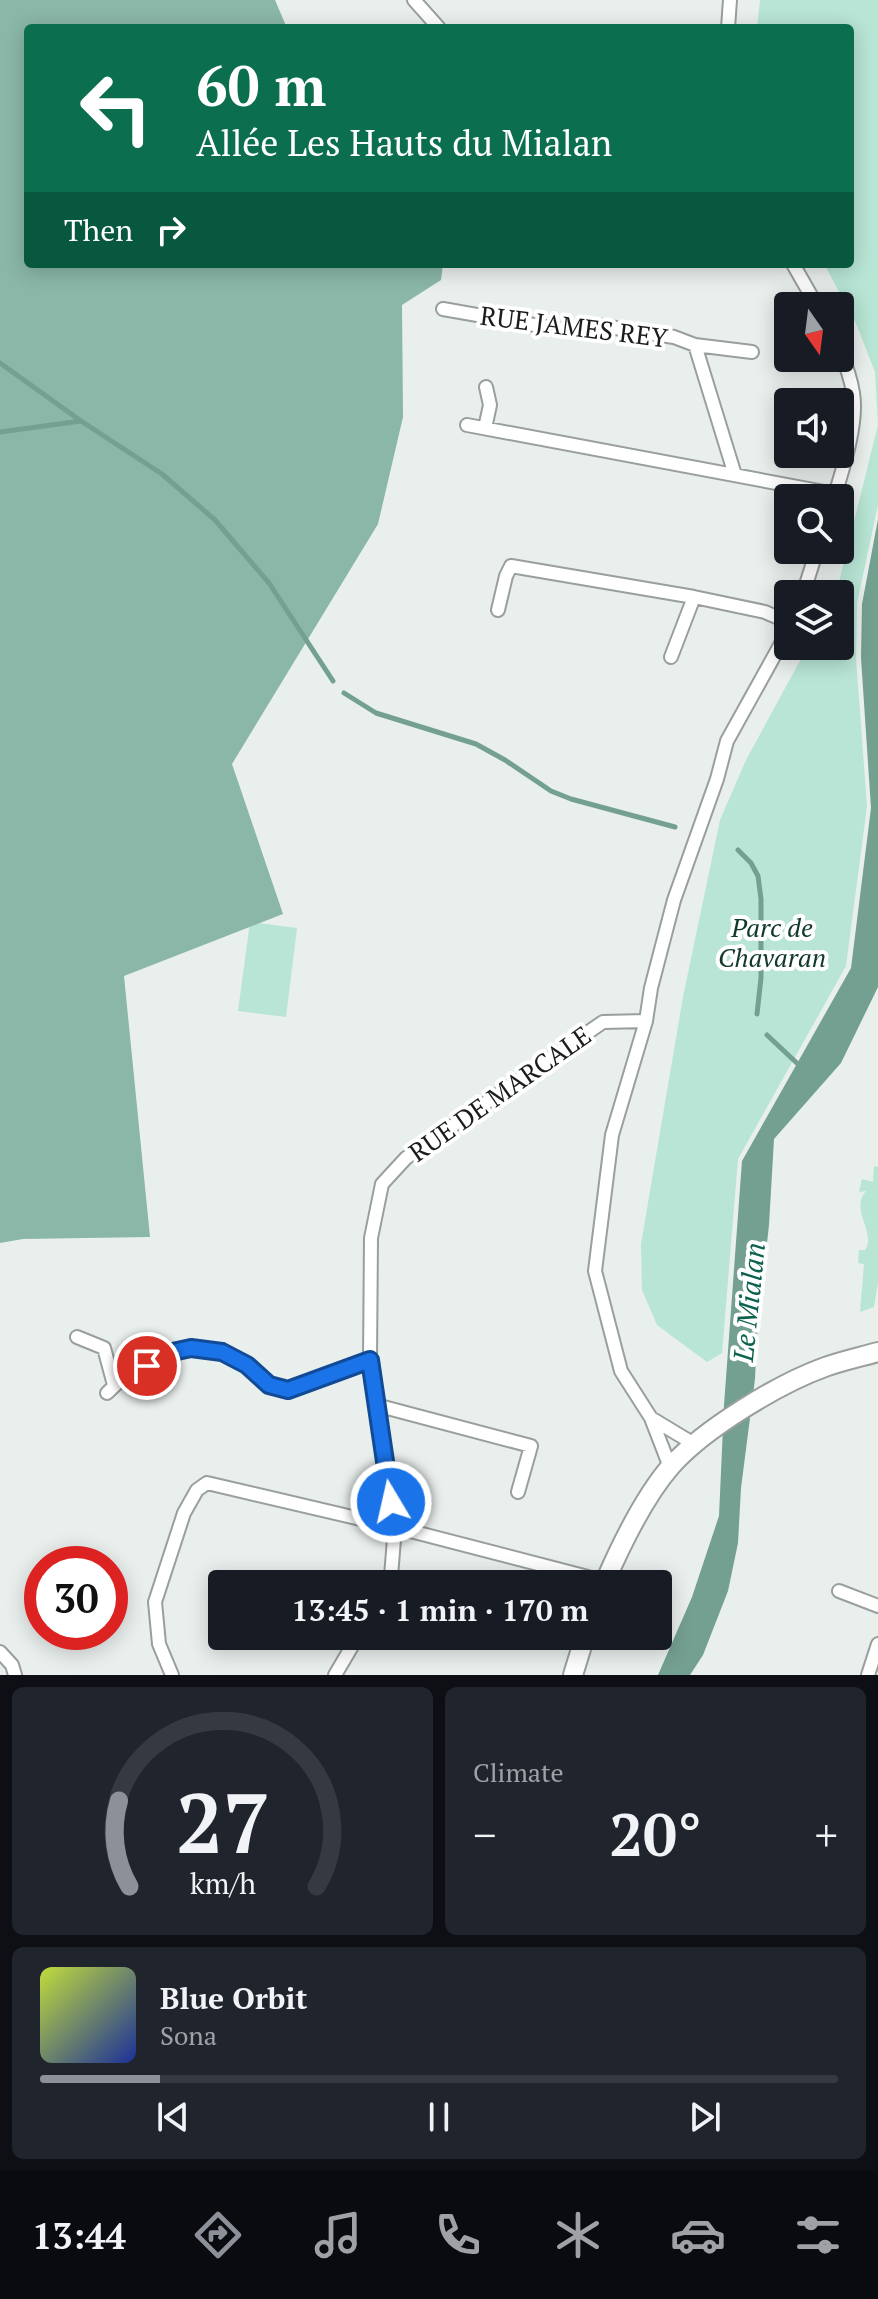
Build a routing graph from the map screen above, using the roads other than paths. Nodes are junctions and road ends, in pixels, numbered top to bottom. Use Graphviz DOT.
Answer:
graph roads {
  1 [pos="414,0"];
  2 [pos="730,0"];
  3 [pos="435,24"];
  4 [pos="728,24"];
  5 [pos="795,268"];
  6 [pos="809,292"];
  7 [pos="443,309"];
  8 [pos="695,345"];
  9 [pos="752,352"];
  10 [pos="846,372"];
  11 [pos="486,387"];
  12 [pos="467,425"];
  13 [pos="485,428"];
  14 [pos="735,475"];
  15 [pos="778,484"];
  16 [pos="838,484"];
  17 [pos="694,597"];
  18 [pos="498,610"];
  19 [pos="774,616"];
  20 [pos="774,656"];
  21 [pos="671,657"];
  22 [pos="646,1021"];
  23 [pos="77,1337"];
  24 [pos="878,1352"];
  25 [pos="370,1360"];
  26 [pos="376,1405"];
  27 [pos="651,1418"];
  28 [pos="697,1442"];
  29 [pos="670,1467"];
  30 [pos="518,1492"];
  31 [pos="395,1527"];
  32 [pos="391,1570"];
  33 [pos="558,1570"];
  34 [pos="605,1570"];
  35 [pos="839,1591"];
  36 [pos="878,1606"];
  37 [pos="878,1644"];
  38 [pos="350,1650"];
  39 [pos="581,1650"];
  40 [pos="0,1652"];
  41 [pos="15,1675"];
  42 [pos="172,1675"];
  43 [pos="335,1675"];
  44 [pos="573,1675"];
  45 [pos="868,1675"];
  1 -- 3 [label="street"];
  2 -- 4 [label="street"];
  5 -- 6 [label="street"];
  7 -- 8 [label="street, RUE JAMES REY"];
  8 -- 9 [label="street, RUE JAMES REY"];
  8 -- 14 [label="street"];
  10 -- 16 [label="street"];
  11 -- 13 [label="street"];
  12 -- 13 [label="street"];
  13 -- 14 [label="street"];
  14 -- 15 [label="street"];
  17 -- 18 [label="street"];
  17 -- 19 [label="street"];
  17 -- 21 [label="street"];
  20 -- 22 [label="street"];
  22 -- 25 [label="street, RUE DE MARCALE"];
  22 -- 27 [label="street"];
  23 -- 25 [label="street"];
  24 -- 28 [label="main road"];
  25 -- 26 [label="street, RUE DE MARCALE"];
  26 -- 30 [label="street"];
  26 -- 31 [label="street, RUE DE MARCALE"];
  27 -- 28 [label="street"];
  27 -- 29 [label="street"];
  28 -- 29 [label="main road"];
  29 -- 34 [label="main road"];
  31 -- 32 [label="street, RUE DE MARCALE"];
  31 -- 33 [label="street"];
  31 -- 42 [label="street"];
  35 -- 36 [label="street"];
  37 -- 45 [label="street"];
  38 -- 43 [label="street"];
  39 -- 44 [label="main road"];
  40 -- 41 [label="street"];
}
